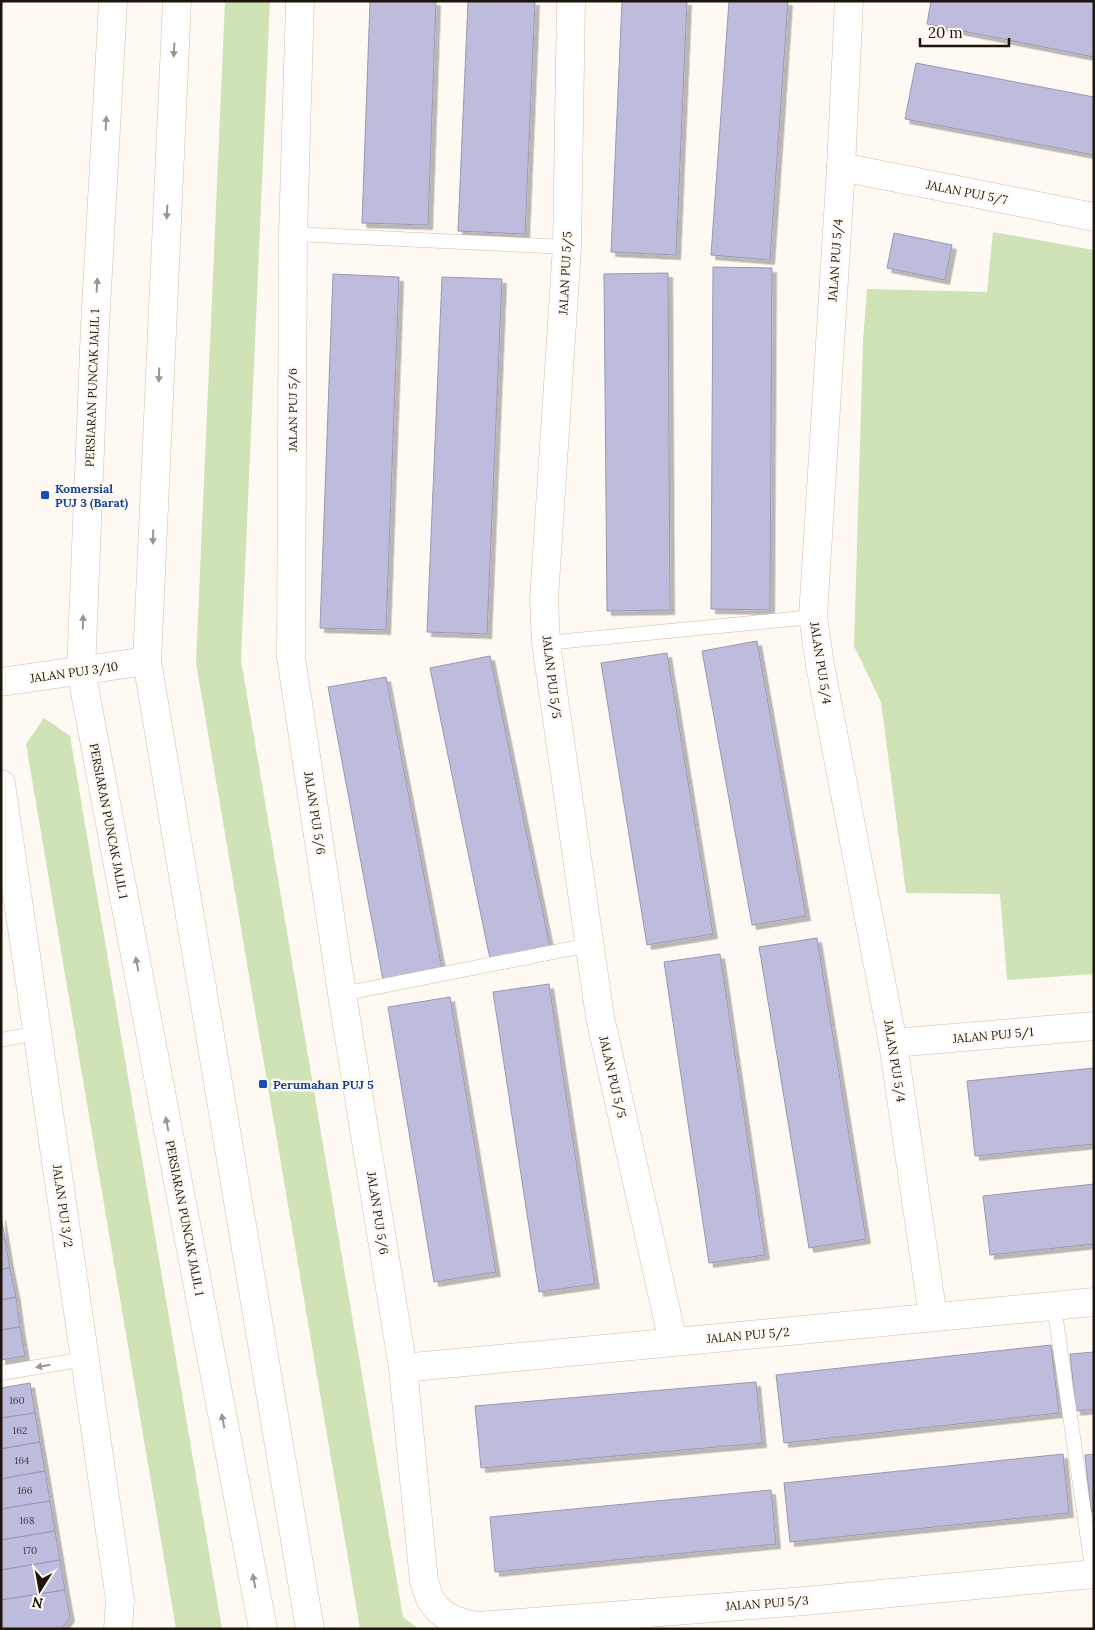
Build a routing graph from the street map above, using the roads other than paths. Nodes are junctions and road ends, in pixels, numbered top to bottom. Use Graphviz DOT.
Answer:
graph roads {
  1 [pos="113,1"];
  2 [pos="177,1"];
  3 [pos="300,1"];
  4 [pos="571,1"];
  5 [pos="849,1"];
  6 [pos="841,167"];
  7 [pos="1094,217"];
  8 [pos="292,234"];
  9 [pos="567,247"];
  10 [pos="813,617"];
  11 [pos="546,643"];
  12 [pos="147,661"];
  13 [pos="81,671"];
  14 [pos="1,682"];
  15 [pos="1,784"];
  16 [pos="589,945"];
  17 [pos="342,994"];
  18 [pos="1094,1026"];
  19 [pos="37,1033"];
  20 [pos="1,1040"];
  21 [pos="893,1043"];
  22 [pos="1094,1302"];
  23 [pos="1054,1306"];
  24 [pos="932,1317"];
  25 [pos="672,1342"];
  26 [pos="85,1359"];
  27 [pos="403,1368"];
  28 [pos="1,1373"];
  29 [pos="1093,1574"];
  30 [pos="442,1613"];
  31 [pos="118,1629"];
  32 [pos="263,1629"];
  33 [pos="310,1629"];
  13 -- 1 [label="street, PERSIARAN PUNCAK JALIL 1, one-way"];
  2 -- 12 [label="street, one-way"];
  3 -- 8 [label="street, JALAN PUJ 5/6"];
  4 -- 9 [label="street, JALAN PUJ 5/5"];
  5 -- 6 [label="street, JALAN PUJ 5/4"];
  6 -- 7 [label="street, JALAN PUJ 5/7"];
  6 -- 10 [label="street, JALAN PUJ 5/4"];
  8 -- 9 [label="lane"];
  8 -- 17 [label="street, JALAN PUJ 5/6"];
  9 -- 11 [label="street, JALAN PUJ 5/5"];
  10 -- 11 [label="lane"];
  10 -- 21 [label="street, JALAN PUJ 5/4"];
  11 -- 16 [label="street, JALAN PUJ 5/5"];
  12 -- 13 [label="street, JALAN PUJ 3/10"];
  12 -- 33 [label="street"];
  13 -- 14 [label="street, JALAN PUJ 3/10"];
  32 -- 13 [label="street, PERSIARAN PUNCAK JALIL 1, one-way"];
  15 -- 19 [label="street, JALAN PUJ 3/2"];
  16 -- 17 [label="lane"];
  16 -- 25 [label="street, JALAN PUJ 5/5"];
  17 -- 27 [label="street, JALAN PUJ 5/6"];
  18 -- 21 [label="street, JALAN PUJ 5/1"];
  19 -- 20 [label="lane"];
  19 -- 26 [label="street, JALAN PUJ 3/2"];
  21 -- 24 [label="street, JALAN PUJ 5/4"];
  22 -- 23 [label="street, JALAN PUJ 5/2"];
  23 -- 24 [label="street, JALAN PUJ 5/2"];
  23 -- 29 [label="lane"];
  24 -- 25 [label="street, JALAN PUJ 5/2"];
  25 -- 27 [label="street, JALAN PUJ 5/2"];
  26 -- 28 [label="lane, one-way"];
  26 -- 31 [label="street, JALAN PUJ 3/2"];
  27 -- 30 [label="street, JALAN PUJ 5/6"];
  29 -- 30 [label="street, JALAN PUJ 5/3"];
}
